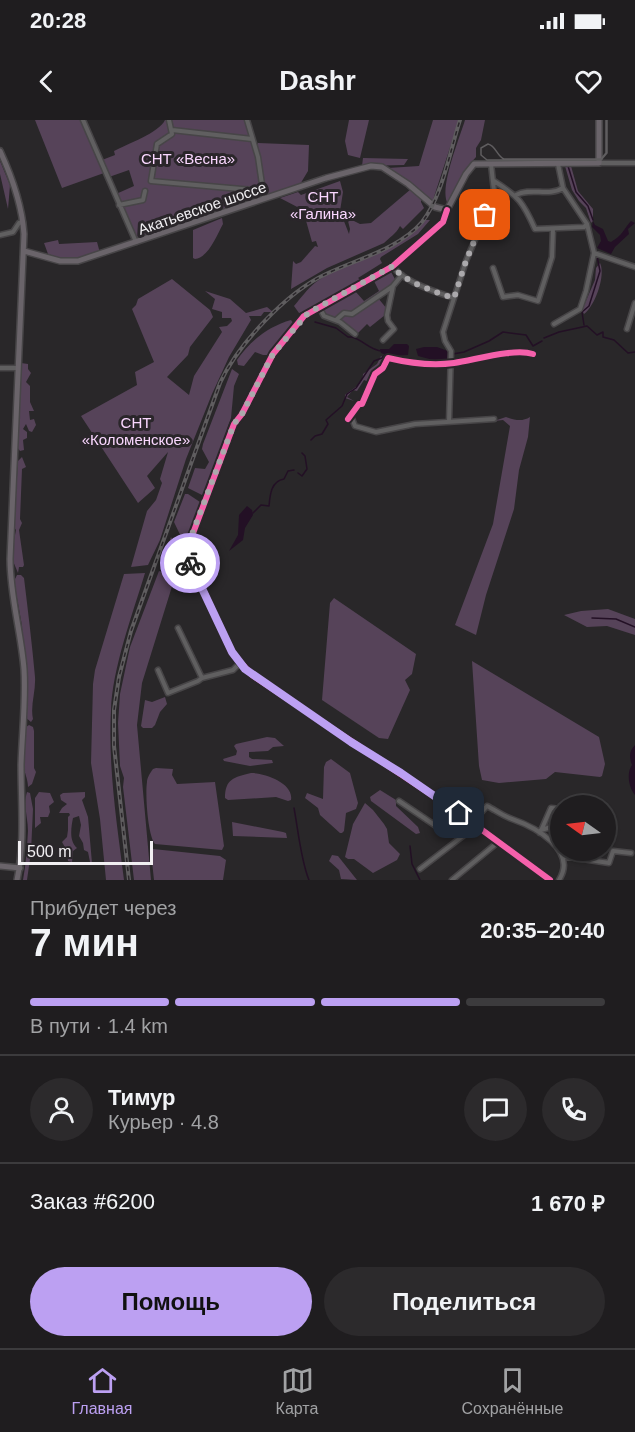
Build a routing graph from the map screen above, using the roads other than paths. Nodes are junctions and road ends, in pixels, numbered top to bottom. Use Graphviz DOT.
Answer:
graph roads {
  1 [pos="83,120"];
  2 [pos="169,120"];
  3 [pos="247,120"];
  4 [pos="599,120"];
  5 [pos="172,129"];
  6 [pos="252,139"];
  7 [pos="0,151"];
  8 [pos="491,163"];
  9 [pos="558,163"];
  10 [pos="599,163"];
  11 [pos="635,163"];
  12 [pos="493,181"];
  13 [pos="563,188"];
  14 [pos="264,190"];
  15 [pos="145,191"];
  16 [pos="516,195"];
  17 [pos="264,198"];
  18 [pos="119,205"];
  19 [pos="447,210"];
  20 [pos="23,222"];
  21 [pos="587,224"];
  22 [pos="553,229"];
  23 [pos="0,235"];
  24 [pos="136,242"];
  25 [pos="24,251"];
  26 [pos="594,253"];
  27 [pos="393,266"];
  28 [pos="635,267"];
  29 [pos="493,268"];
  30 [pos="402,275"];
  31 [pos="393,286"];
  32 [pos="454,298"];
  33 [pos="635,303"];
  34 [pos="319,307"];
  35 [pos="336,320"];
  36 [pos="554,324"];
  37 [pos="627,329"];
  38 [pos="355,334"];
  39 [pos="383,340"];
  40 [pos="533,354"];
  41 [pos="450,364"];
  42 [pos="0,368"];
  43 [pos="18,368"];
  44 [pos="494,419"];
  45 [pos="449,421"];
  46 [pos="178,628"];
  47 [pos="240,663"];
  48 [pos="158,669"];
  49 [pos="202,678"];
  50 [pos="399,801"];
  51 [pos="454,810"];
  52 [pos="550,810"];
  53 [pos="474,824"];
  54 [pos="550,828"];
  55 [pos="540,832"];
  56 [pos="550,840"];
  57 [pos="497,843"];
  58 [pos="616,851"];
  59 [pos="631,853"];
  60 [pos="563,861"];
  61 [pos="596,861"];
  62 [pos="610,861"];
  63 [pos="0,866"];
  64 [pos="20,868"];
  65 [pos="420,869"];
  66 [pos="17,880"];
  67 [pos="452,880"];
  68 [pos="550,880"];
  69 [pos="559,880"];
  1 -- 18 [label="street"];
  2 -- 5 [label="street"];
  3 -- 6 [label="street"];
  4 -- 10 [label="main road"];
  5 -- 6 [label="street"];
  5 -- 14 [label="street"];
  6 -- 14 [label="street"];
  7 -- 20 [label="main road"];
  8 -- 9 [label="main road"];
  8 -- 12 [label="street"];
  8 -- 19 [label="main road"];
  9 -- 10 [label="main road"];
  9 -- 13 [label="street"];
  10 -- 11 [label="street"];
  12 -- 16 [label="street"];
  12 -- 32 [label="street"];
  13 -- 16 [label="street"];
  13 -- 21 [label="street"];
  14 -- 17 [label="street"];
  15 -- 18 [label="street"];
  16 -- 22 [label="street"];
  18 -- 24 [label="street"];
  19 -- 24 [label="main road, Акатьевское шоссе"];
  19 -- 27 [label="street"];
  20 -- 23 [label="street"];
  20 -- 25 [label="main road"];
  21 -- 22 [label="street"];
  21 -- 26 [label="street"];
  22 -- 29 [label="street"];
  24 -- 25 [label="main road, Акатьевское шоссе"];
  25 -- 43 [label="main road"];
  26 -- 28 [label="street"];
  26 -- 36 [label="street"];
  27 -- 30 [label="street"];
  27 -- 34 [label="street"];
  30 -- 31 [label="street"];
  30 -- 32 [label="street"];
  31 -- 35 [label="street"];
  31 -- 39 [label="street"];
  32 -- 41 [label="street"];
  33 -- 37 [label="street"];
  34 -- 35 [label="street"];
  34 -- 47 [label="street"];
  35 -- 38 [label="street"];
  40 -- 41 [label="street"];
  41 -- 45 [label="street"];
  41 -- 45 [label="street"];
  42 -- 43 [label="street"];
  43 -- 64 [label="main road"];
  44 -- 45 [label="street"];
  46 -- 49 [label="street"];
  47 -- 49 [label="street"];
  47 -- 51 [label="street"];
  48 -- 49 [label="street"];
  50 -- 51 [label="street"];
  51 -- 53 [label="street"];
  52 -- 55 [label="street"];
  53 -- 55 [label="street"];
  53 -- 57 [label="street"];
  53 -- 65 [label="street"];
  54 -- 55 [label="street"];
  55 -- 56 [label="street"];
  57 -- 67 [label="street"];
  57 -- 68 [label="street"];
  58 -- 59 [label="street"];
  60 -- 69 [label="street"];
  61 -- 62 [label="street"];
  63 -- 64 [label="main road"];
  64 -- 66 [label="main road"];
}
